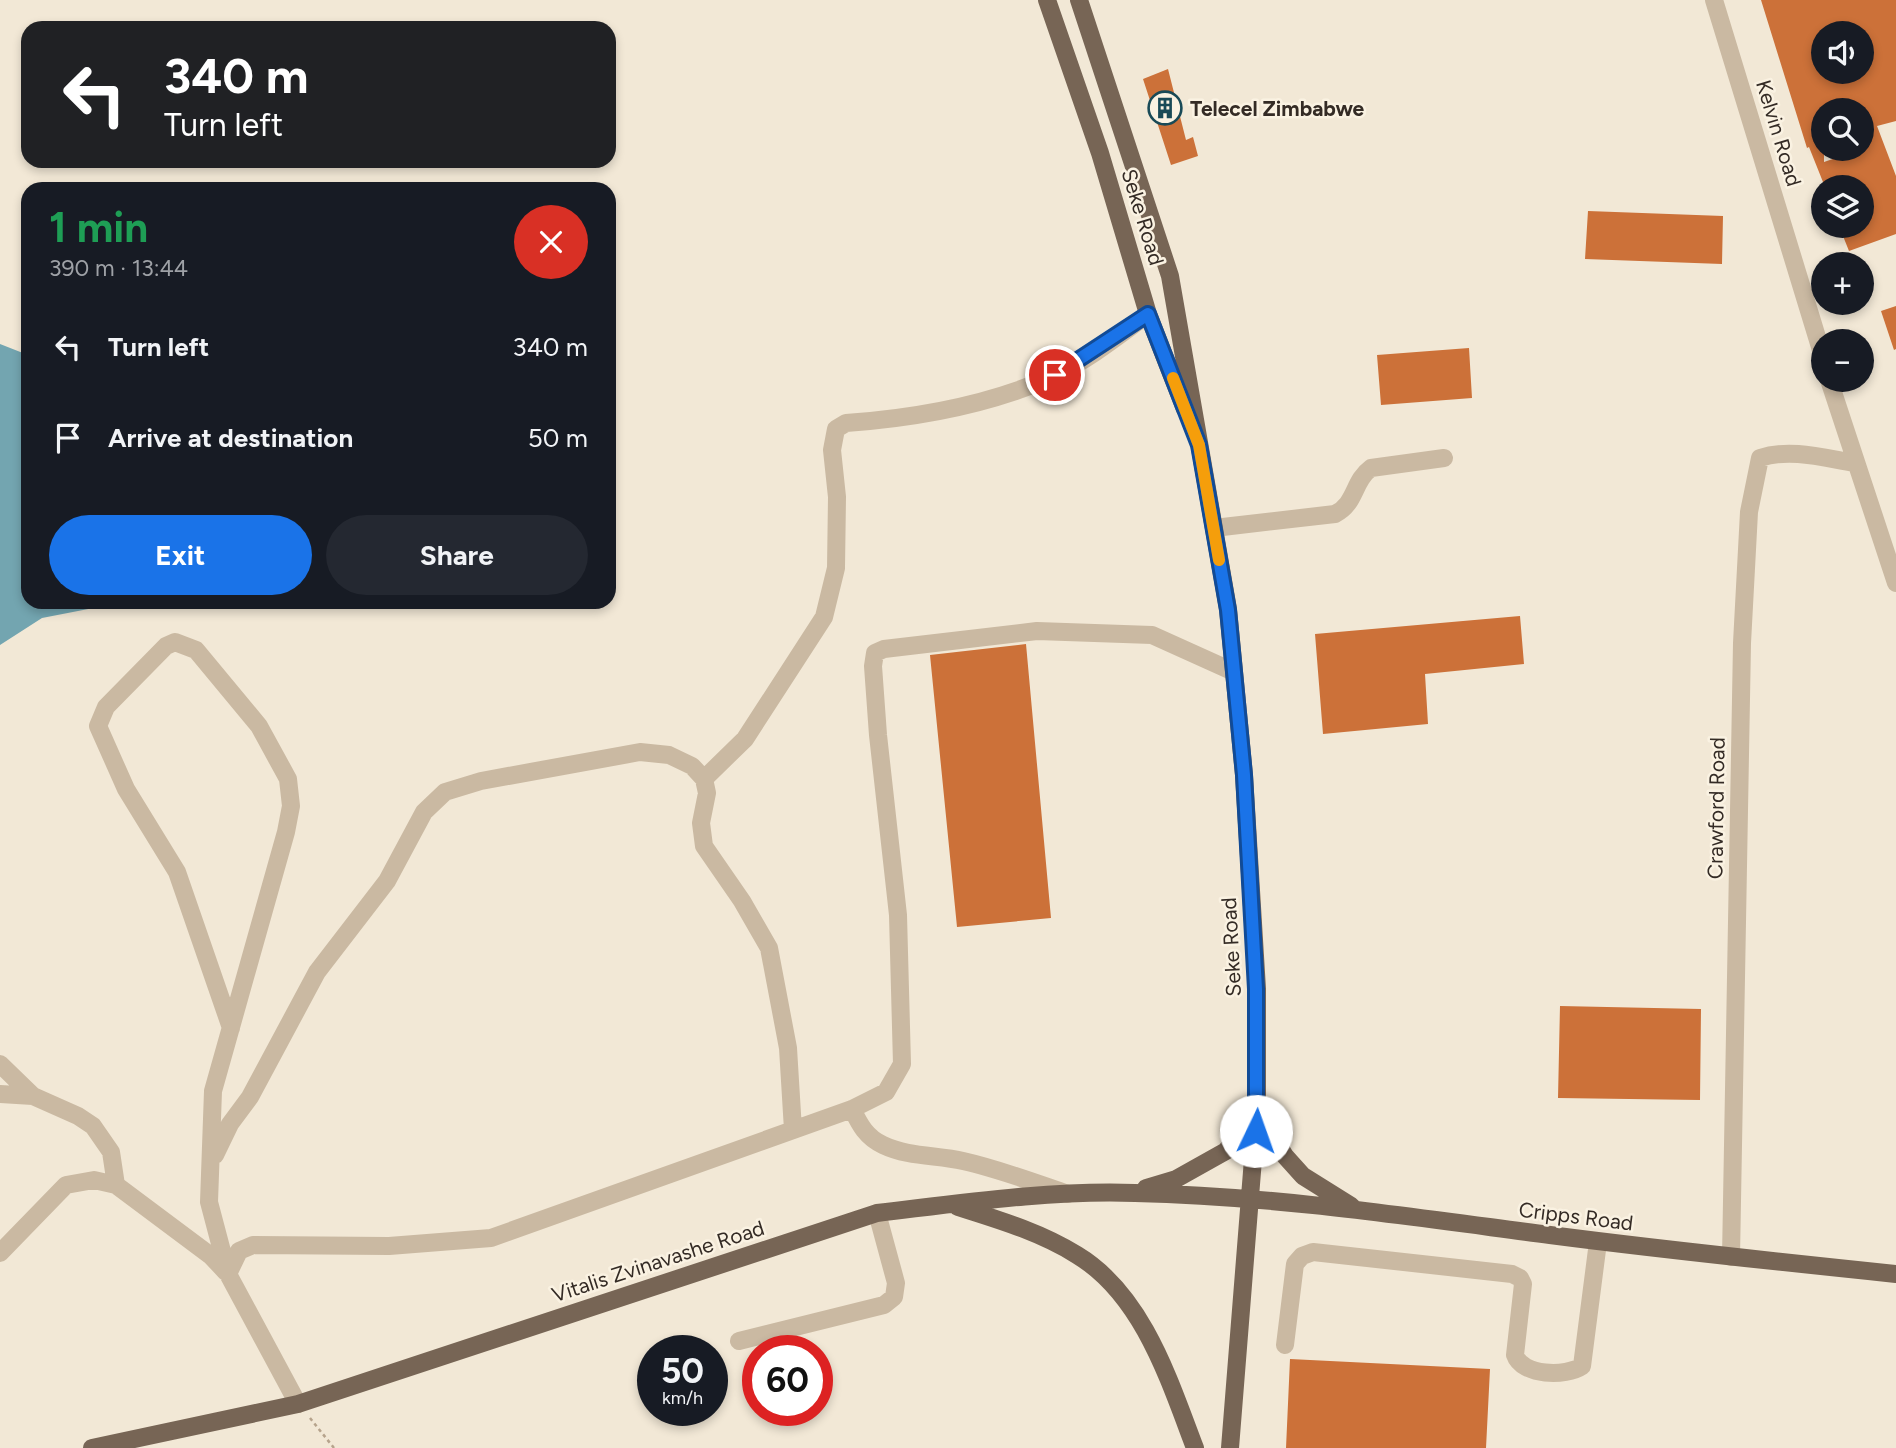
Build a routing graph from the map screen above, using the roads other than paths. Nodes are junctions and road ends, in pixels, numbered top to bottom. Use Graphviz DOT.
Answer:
graph roads {
  1 [pos="1047,0"];
  2 [pos="1079,0"];
  3 [pos="1714,0"];
  4 [pos="1148,314"];
  5 [pos="1815,329"];
  6 [pos="1833,392"];
  7 [pos="1199,445"];
  8 [pos="1444,458"];
  9 [pos="1854,463"];
  10 [pos="1214,528"];
  11 [pos="1896,583"];
  12 [pos="1234,673"];
  13 [pos="704,779"];
  14 [pos="231,1028"];
  15 [pos="0,1064"];
  16 [pos="0,1094"];
  17 [pos="33,1096"];
  18 [pos="852,1109"];
  19 [pos="1257,1109"];
  20 [pos="793,1130"];
  21 [pos="213,1160"];
  22 [pos="116,1185"];
  23 [pos="1132,1192"];
  24 [pos="1068,1194"];
  25 [pos="1251,1197"];
  26 [pos="948,1204"];
  27 [pos="1357,1210"];
  28 [pos="877,1213"];
  29 [pos="1598,1242"];
  30 [pos="0,1253"];
  31 [pos="1731,1257"];
  32 [pos="229,1274"];
  33 [pos="1896,1274"];
  34 [pos="739,1341"];
  35 [pos="1284,1345"];
  36 [pos="298,1405"];
  37 [pos="92,1448"];
  38 [pos="1195,1448"];
  39 [pos="1230,1448"];
  1 -- 4 [label="main road, Seke Road"];
  2 -- 7 [label="main road, Seke Road"];
  3 -- 5 [label="street, Kelvin Road"];
  4 -- 7 [label="main road, Seke Road"];
  4 -- 13 [label="street"];
  6 -- 9 [label="street"];
  7 -- 10 [label="main road, Seke Road"];
  8 -- 10 [label="street"];
  9 -- 11 [label="street"];
  9 -- 31 [label="street, Crawford Road"];
  10 -- 12 [label="main road, Seke Road"];
  12 -- 18 [label="street"];
  12 -- 19 [label="main road, Seke Road"];
  13 -- 20 [label="street"];
  13 -- 21 [label="street"];
  14 -- 14 [label="street"];
  14 -- 21 [label="street"];
  15 -- 17 [label="street"];
  16 -- 17 [label="street"];
  17 -- 22 [label="street"];
  18 -- 20 [label="street"];
  18 -- 24 [label="street"];
  19 -- 23 [label="main road"];
  19 -- 25 [label="main road, Seke Road"];
  19 -- 27 [label="main road"];
  20 -- 32 [label="street"];
  21 -- 32 [label="street"];
  22 -- 30 [label="street"];
  22 -- 32 [label="street"];
  23 -- 24 [label="main road, Vitalis Zvinavashe Road"];
  23 -- 25 [label="main road, Vitalis Zvinavashe Road"];
  24 -- 26 [label="main road, Vitalis Zvinavashe Road"];
  25 -- 27 [label="main road, Cripps Road"];
  25 -- 39 [label="main road, Seke Road"];
  26 -- 28 [label="main road, Vitalis Zvinavashe Road"];
  26 -- 38 [label="main road"];
  27 -- 29 [label="main road, Cripps Road"];
  28 -- 34 [label="street"];
  28 -- 36 [label="main road, Vitalis Zvinavashe Road"];
  29 -- 31 [label="main road, Cripps Road"];
  29 -- 35 [label="street"];
  31 -- 33 [label="main road, Cripps Road"];
  32 -- 36 [label="street"];
  36 -- 37 [label="main road, Vitalis Zvinavashe Road"];
}
